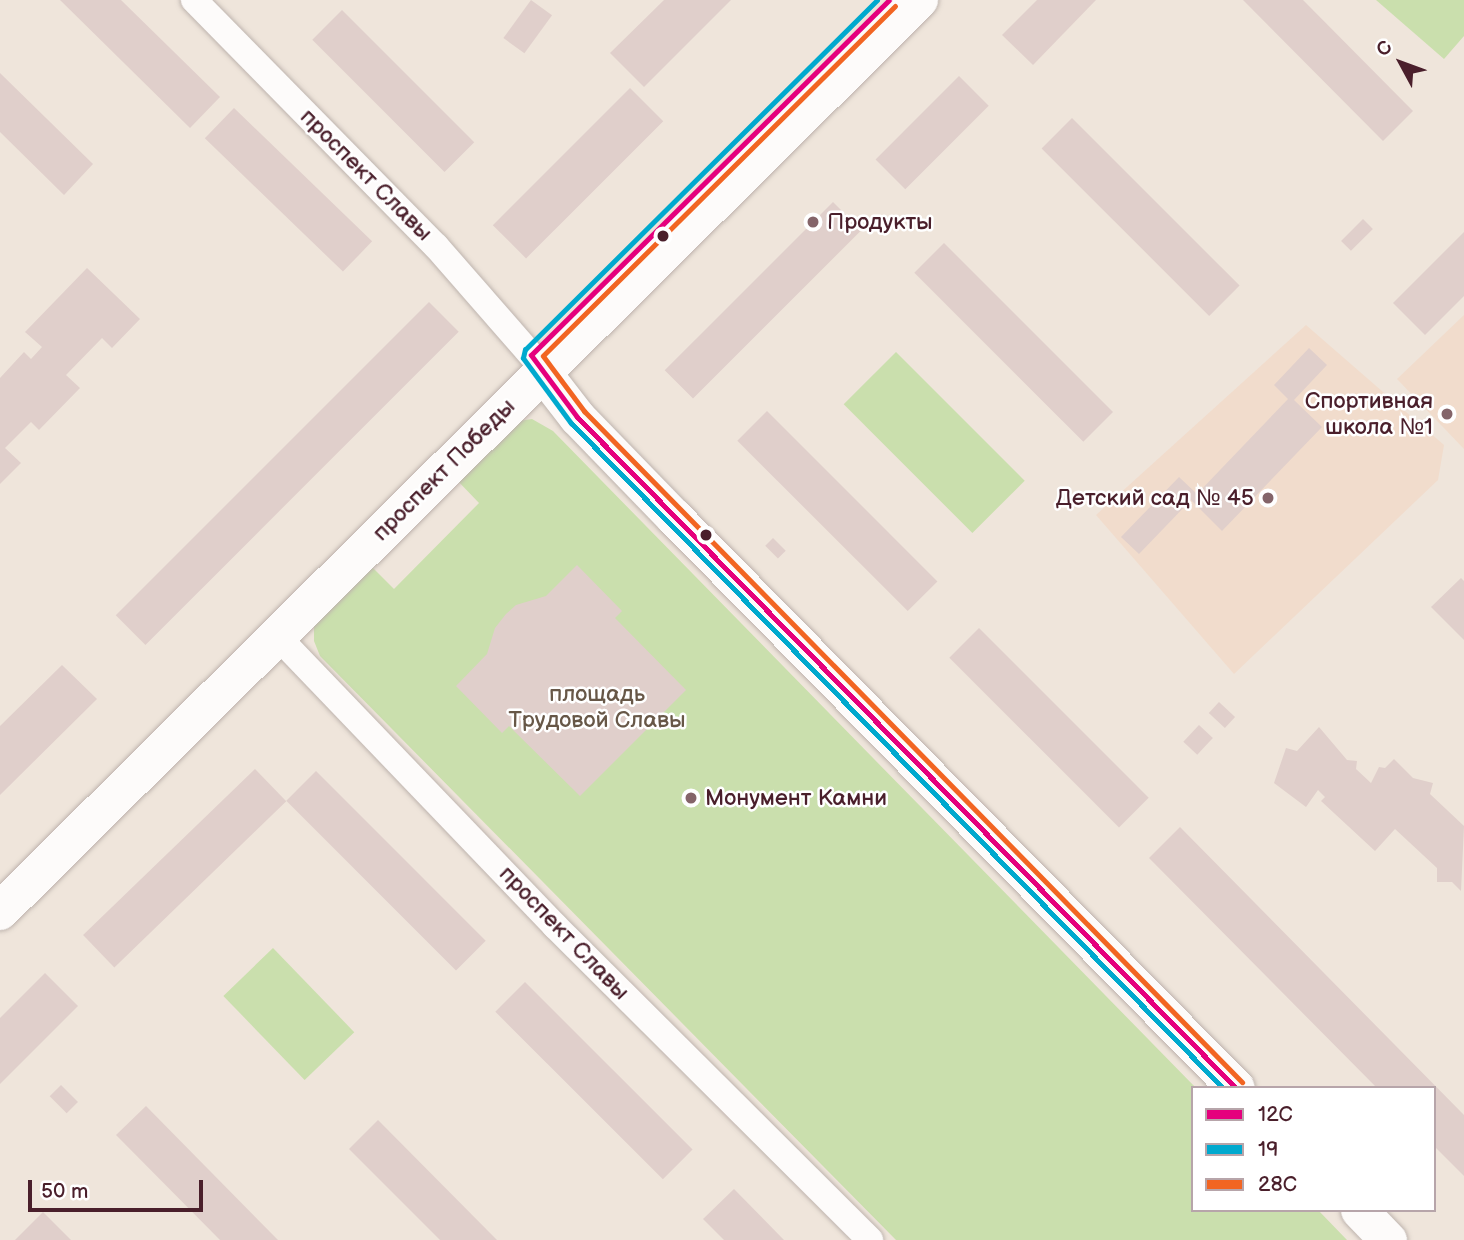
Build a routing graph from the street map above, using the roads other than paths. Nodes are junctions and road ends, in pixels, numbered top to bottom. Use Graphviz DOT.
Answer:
graph roads {
  1 [pos="194,0"];
  2 [pos="888,0"];
  3 [pos="919,0"];
  4 [pos="537,364"];
  5 [pos="270,628"];
  6 [pos="0,876"];
  7 [pos="0,911"];
  8 [pos="1234,1086"];
  9 [pos="1361,1212"];
  10 [pos="870,1240"];
  11 [pos="1388,1240"];
  1 -- 4 [label="street, проспект Славы"];
  2 -- 4 [label="main road, проспект Победы"];
  3 -- 4 [label="main road, проспект Победы"];
  4 -- 5 [label="main road, проспект Победы"];
  4 -- 8 [label="main road, проспект Славы"];
  5 -- 6 [label="main road, проспект Победы"];
  5 -- 7 [label="main road, проспект Победы"];
  5 -- 10 [label="street, проспект Славы"];
  9 -- 11 [label="main road"];
}
